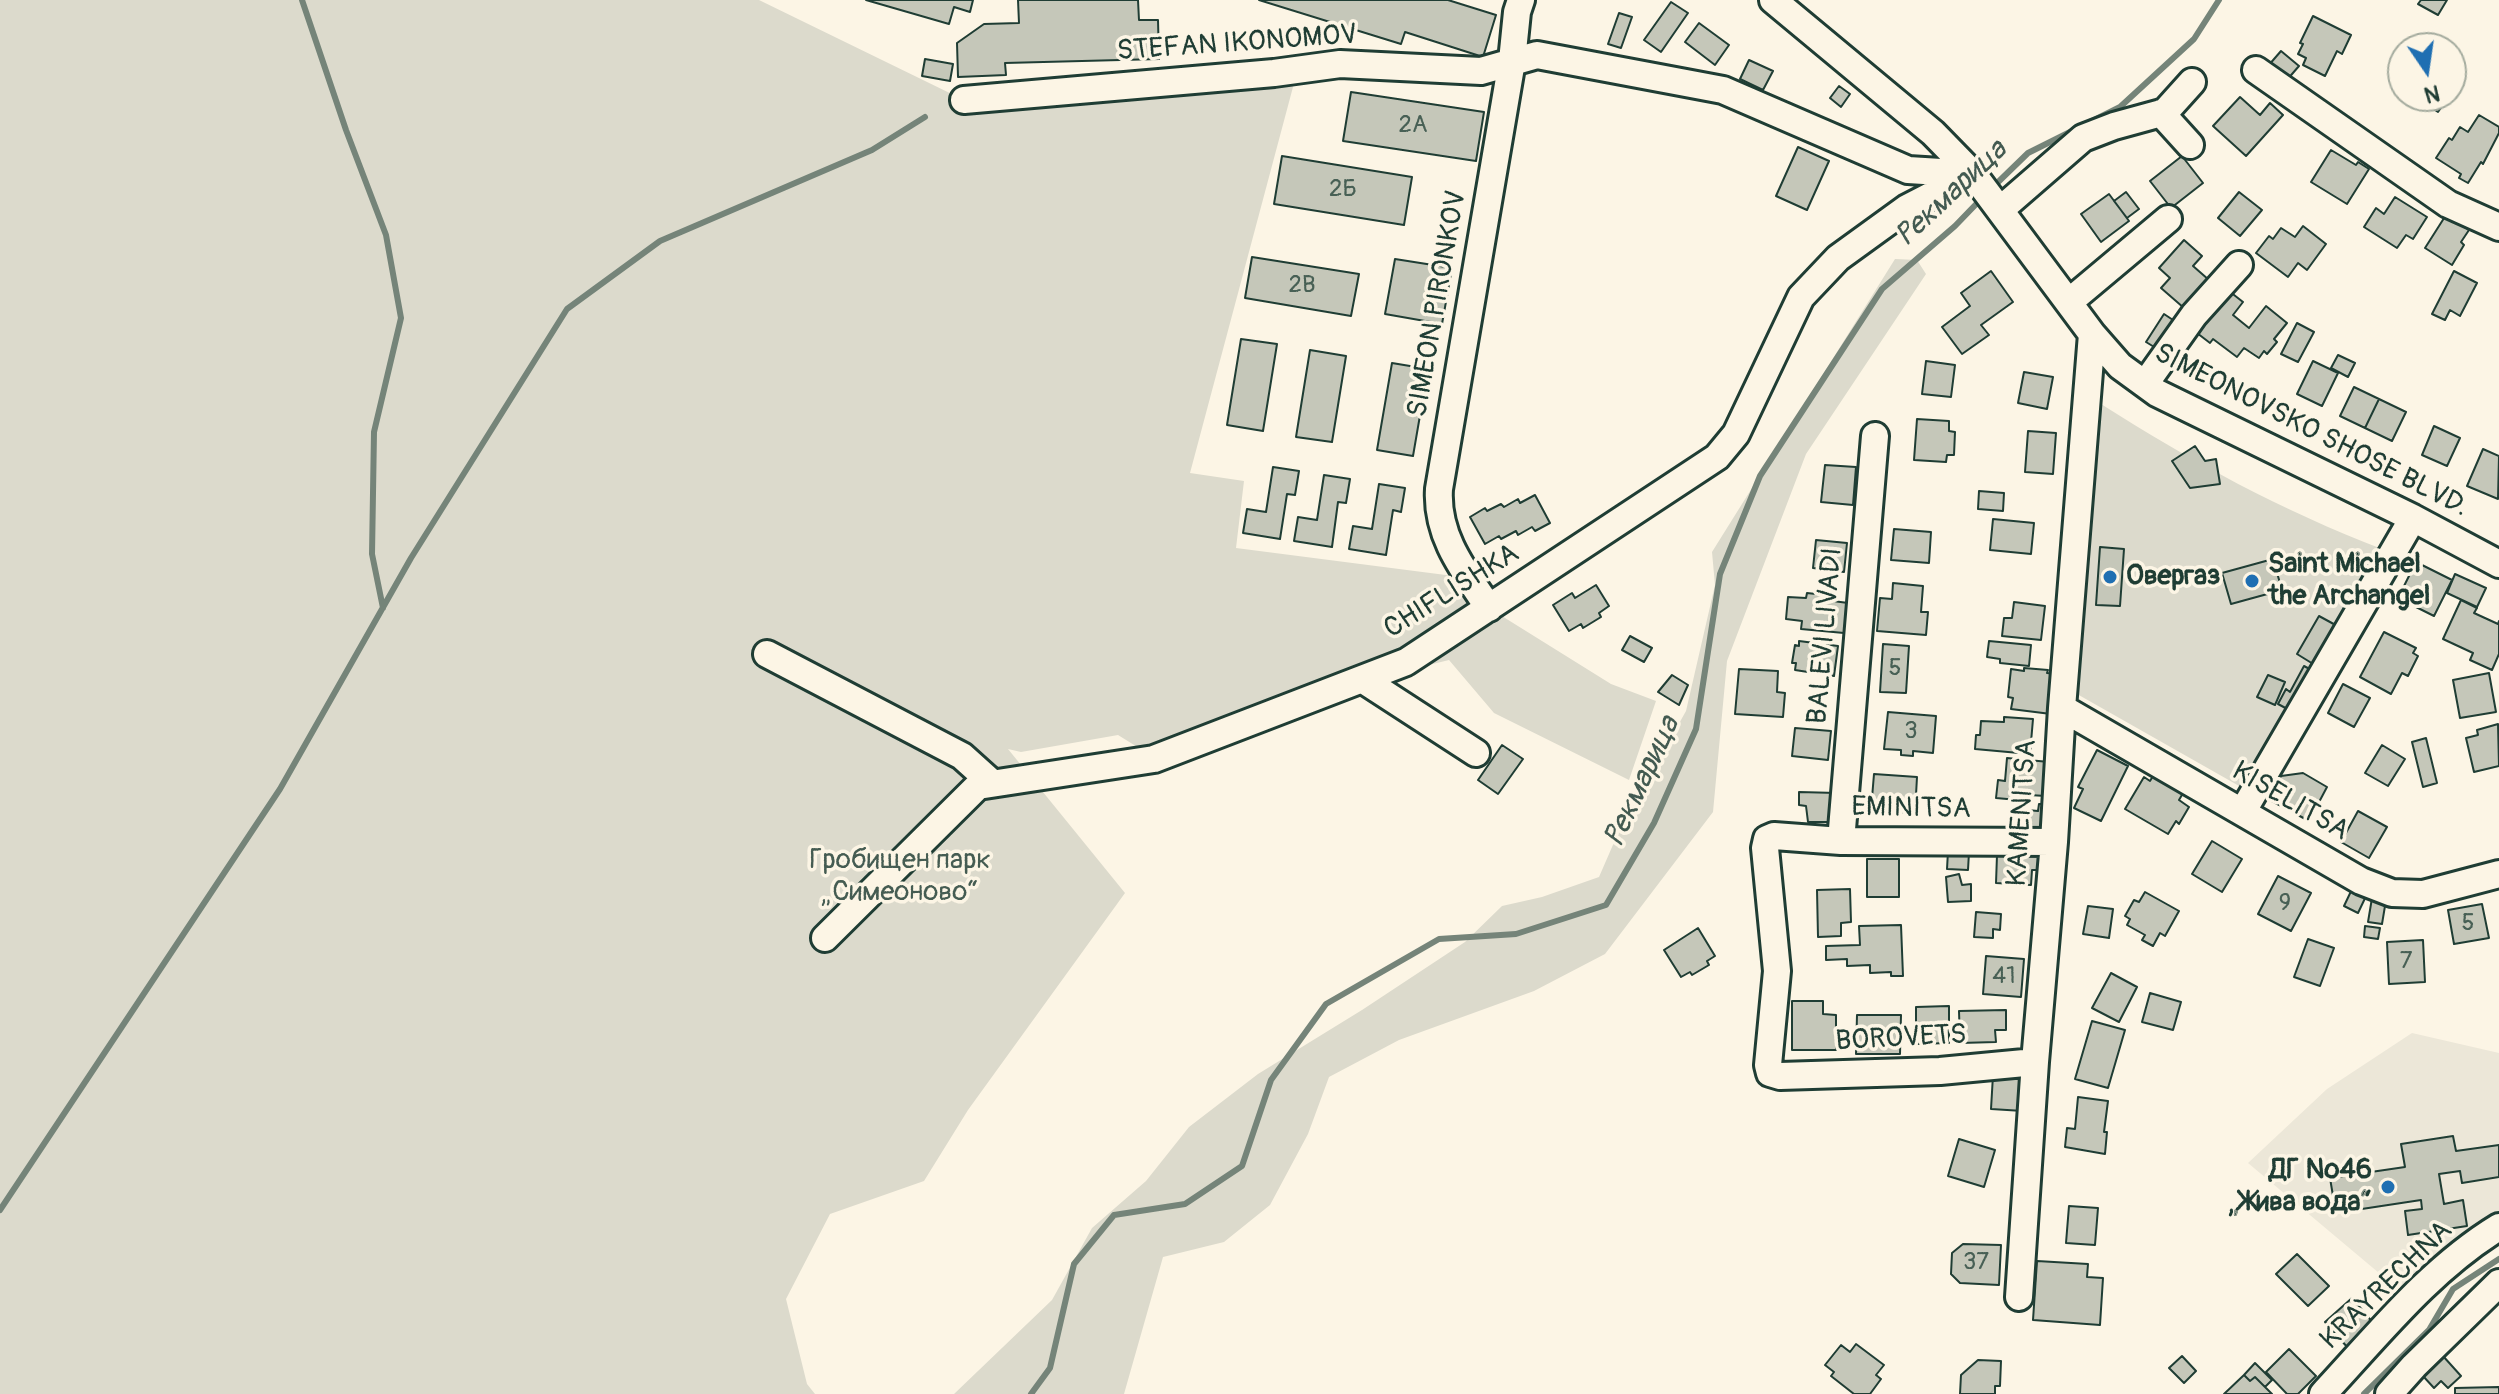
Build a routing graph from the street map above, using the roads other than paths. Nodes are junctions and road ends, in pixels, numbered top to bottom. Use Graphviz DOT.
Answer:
graph roads {
  1 [pos="1521,0"];
  2 [pos="1773,0"];
  3 [pos="1512,61"];
  4 [pos="2256,70"];
  5 [pos="2192,82"];
  6 [pos="964,100"];
  7 [pos="2161,113"];
  8 [pos="2190,145"];
  9 [pos="1976,178"];
  10 [pos="1998,207"];
  11 [pos="2168,219"];
  12 [pos="2499,227"];
  13 [pos="2239,265"];
  14 [pos="2069,302"];
  15 [pos="2092,334"];
  16 [pos="2145,384"];
  17 [pos="1875,436"];
  18 [pos="2413,518"];
  19 [pos="2499,564"];
  20 [pos="1489,608"];
  21 [pos="767,654"];
  22 [pos="1362,679"];
  23 [pos="2062,708"];
  24 [pos="1476,753"];
  25 [pos="992,783"];
  26 [pos="2243,811"];
  27 [pos="1841,841"];
  28 [pos="2054,842"];
  29 [pos="2499,874"];
  30 [pos="825,938"];
  31 [pos="2035,1062"];
  32 [pos="1770,1073"];
  33 [pos="2499,1227"];
  34 [pos="2499,1283"];
  35 [pos="2019,1297"];
  36 [pos="2323,1394"];
  37 [pos="2389,1394"];
  1 -- 3 [label="street, SIMEON PIRONKOV"];
  2 -- 9 [label="street, SIMEONOVSKO SHOSE BLVD."];
  3 -- 6 [label="street, STEFAN IKONOMOV"];
  3 -- 9 [label="street, STEFAN IKONOMOV"];
  3 -- 20 [label="street, SIMEON PIRONKOV"];
  4 -- 12 [label="street"];
  5 -- 7 [label="street"];
  7 -- 8 [label="street"];
  7 -- 10 [label="street"];
  9 -- 10 [label="street, SIMEONOVSKO SHOSE BLVD."];
  9 -- 20 [label="street, CHIFLISHKA"];
  10 -- 14 [label="street, SIMEONOVSKO SHOSE BLVD."];
  11 -- 14 [label="street"];
  13 -- 16 [label="street"];
  14 -- 15 [label="street, SIMEONOVSKO SHOSE BLVD."];
  15 -- 16 [label="street, SIMEONOVSKO SHOSE BLVD."];
  15 -- 23 [label="street, KAMENITSA"];
  16 -- 18 [label="street, SIMEONOVSKO SHOSE BLVD."];
  17 -- 27 [label="street, BALEVI LIVADI"];
  18 -- 19 [label="street, SIMEONOVSKO SHOSE BLVD."];
  18 -- 26 [label="street"];
  20 -- 22 [label="street, CHIFLISHKA"];
  21 -- 25 [label="street"];
  22 -- 24 [label="street"];
  22 -- 25 [label="street, CHIFLISHKA"];
  23 -- 26 [label="street, KISELITSA"];
  23 -- 28 [label="street, KAMENITSA"];
  25 -- 30 [label="street, CHIFLISHKA"];
  26 -- 29 [label="street, KISELITSA"];
  27 -- 28 [label="street, EMINITSA"];
  27 -- 32 [label="street, EMINITSA"];
  28 -- 31 [label="street, KAMENITSA"];
  31 -- 32 [label="street, BOROVETS"];
  31 -- 35 [label="street, KAMENITSA"];
  33 -- 36 [label="street, KRAYRECHNA"];
  34 -- 37 [label="street"];
}
